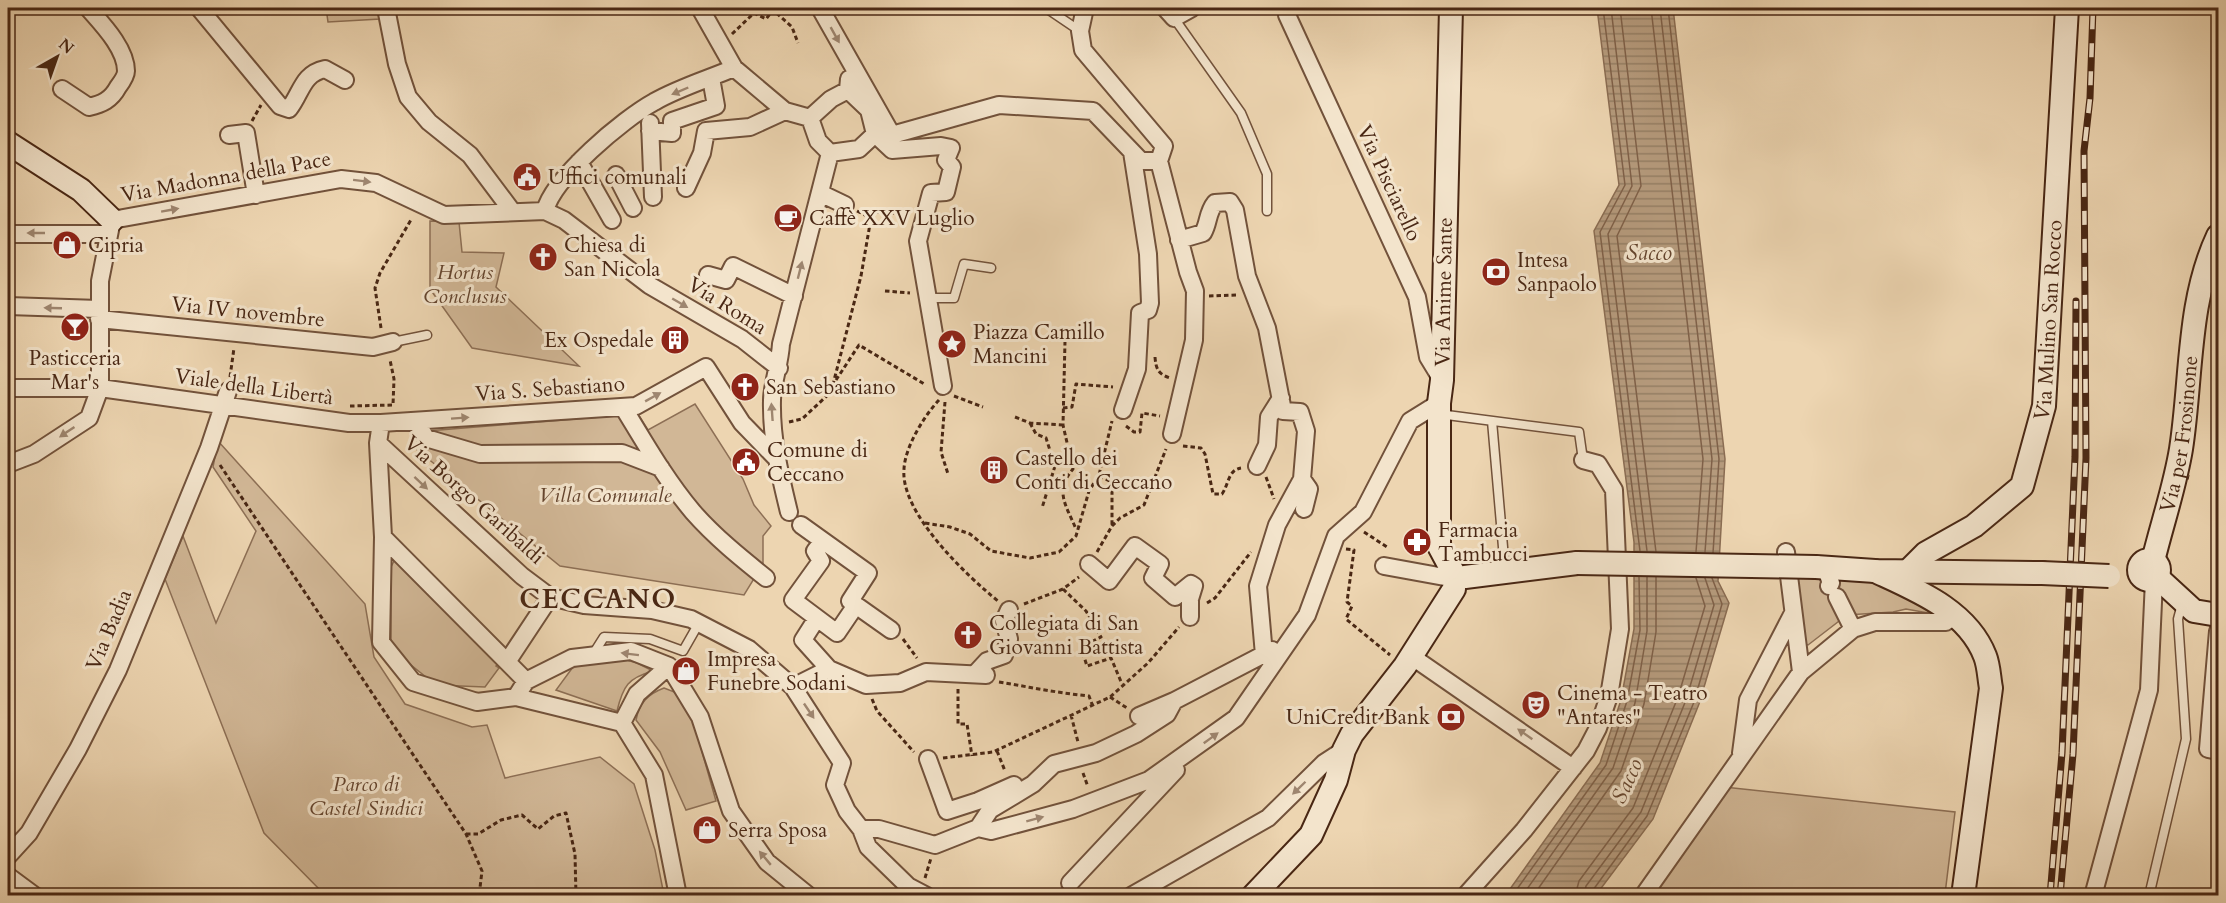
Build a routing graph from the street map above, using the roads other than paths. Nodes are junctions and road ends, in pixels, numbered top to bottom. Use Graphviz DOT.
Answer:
graph roads {
  1 [pos="88,8"];
  2 [pos="199,8"];
  3 [pos="386,8"];
  4 [pos="699,8"];
  5 [pos="820,8"];
  6 [pos="1046,8"];
  7 [pos="1084,8"];
  8 [pos="1192,8"];
  9 [pos="1287,8"];
  10 [pos="1451,8"];
  11 [pos="2067,8"];
  12 [pos="1169,13"];
  13 [pos="1080,31"];
  14 [pos="851,63"];
  15 [pos="734,68"];
  16 [pos="711,78"];
  17 [pos="345,80"];
  18 [pos="62,89"];
  19 [pos="848,90"];
  20 [pos="649,105"];
  21 [pos="785,111"];
  22 [pos="810,118"];
  23 [pos="650,131"];
  24 [pos="238,134"];
  25 [pos="874,134"];
  26 [pos="8,143"];
  27 [pos="1132,152"];
  28 [pos="830,153"];
  29 [pos="1159,161"];
  30 [pos="579,162"];
  31 [pos="616,175"];
  32 [pos="686,188"];
  33 [pos="820,193"];
  34 [pos="256,195"];
  35 [pos="653,196"];
  36 [pos="845,205"];
  37 [pos="633,207"];
  38 [pos="512,211"];
  39 [pos="545,211"];
  40 [pos="1267,211"];
  41 [pos="612,220"];
  42 [pos="110,227"];
  43 [pos="8,234"];
  44 [pos="2218,236"];
  45 [pos="1179,240"];
  46 [pos="991,268"];
  47 [pos="708,275"];
  48 [pos="794,296"];
  49 [pos="928,296"];
  50 [pos="8,306"];
  51 [pos="99,314"];
  52 [pos="427,335"];
  53 [pos="388,343"];
  54 [pos="779,368"];
  55 [pos="1442,380"];
  56 [pos="8,388"];
  57 [pos="100,388"];
  58 [pos="944,392"];
  59 [pos="225,398"];
  60 [pos="1281,398"];
  61 [pos="623,407"];
  62 [pos="1117,408"];
  63 [pos="1439,408"];
  64 [pos="416,421"];
  65 [pos="1492,421"];
  66 [pos="381,423"];
  67 [pos="1170,437"];
  68 [pos="378,443"];
  69 [pos="776,457"];
  70 [pos="1583,460"];
  71 [pos="8,464"];
  72 [pos="1257,466"];
  73 [pos="661,468"];
  74 [pos="1302,479"];
  75 [pos="1304,509"];
  76 [pos="789,512"];
  77 [pos="801,525"];
  78 [pos="383,537"];
  79 [pos="823,541"];
  80 [pos="1786,552"];
  81 [pos="1089,564"];
  82 [pos="1384,566"];
  83 [pos="1505,571"];
  84 [pos="1875,571"];
  85 [pos="1908,572"];
  86 [pos="2151,573"];
  87 [pos="766,578"];
  88 [pos="1456,579"];
  89 [pos="1827,579"];
  90 [pos="550,597"];
  91 [pos="2182,600"];
  92 [pos="856,605"];
  93 [pos="1009,610"];
  94 [pos="1793,613"];
  95 [pos="2218,615"];
  96 [pos="1953,616"];
  97 [pos="1190,617"];
  98 [pos="817,618"];
  99 [pos="699,623"];
  100 [pos="1853,629"];
  101 [pos="891,630"];
  102 [pos="2218,631"];
  103 [pos="1294,637"];
  104 [pos="1264,655"];
  105 [pos="592,656"];
  106 [pos="1404,660"];
  107 [pos="507,662"];
  108 [pos="669,666"];
  109 [pos="829,669"];
  110 [pos="1801,672"];
  111 [pos="526,681"];
  112 [pos="793,687"];
  113 [pos="516,697"];
  114 [pos="1174,701"];
  115 [pos="1139,716"];
  116 [pos="622,723"];
  117 [pos="1344,750"];
  118 [pos="2218,751"];
  119 [pos="1184,757"];
  120 [pos="1741,757"];
  121 [pos="928,759"];
  122 [pos="1573,768"];
  123 [pos="1043,775"];
  124 [pos="978,828"];
  125 [pos="861,829"];
  126 [pos="8,856"];
  127 [pos="8,876"];
  128 [pos="1070,883"];
  129 [pos="1478,887"];
  130 [pos="35,896"];
  131 [pos="678,896"];
  132 [pos="809,896"];
  133 [pos="927,896"];
  134 [pos="1131,896"];
  135 [pos="1253,896"];
  136 [pos="1465,896"];
  137 [pos="1643,896"];
  138 [pos="1963,896"];
  139 [pos="2093,896"];
  140 [pos="2150,896"];
  1 -- 18 [label="street"];
  2 -- 17 [label="street"];
  3 -- 38 [label="street"];
  4 -- 15 [label="street"];
  5 -- 14 [label="street, one-way"];
  6 -- 13 [label="lane"];
  7 -- 13 [label="street"];
  8 -- 12 [label="street"];
  9 -- 55 [label="street, Via Pisciarello"];
  10 -- 55 [label="main road, Via Anime Sante"];
  11 -- 85 [label="main road, Via Mulino San Rocco"];
  12 -- 40 [label="lane"];
  13 -- 29 [label="street"];
  14 -- 19 [label="street"];
  14 -- 27 [label="street"];
  15 -- 16 [label="street"];
  15 -- 21 [label="street"];
  16 -- 20 [label="street, one-way"];
  16 -- 23 [label="street"];
  19 -- 22 [label="street"];
  19 -- 25 [label="street"];
  20 -- 23 [label="street"];
  20 -- 30 [label="street"];
  21 -- 22 [label="street"];
  21 -- 32 [label="street"];
  22 -- 28 [label="street"];
  23 -- 35 [label="street"];
  24 -- 34 [label="street"];
  25 -- 28 [label="street"];
  25 -- 49 [label="street"];
  26 -- 42 [label="main road"];
  27 -- 29 [label="street"];
  27 -- 62 [label="street"];
  28 -- 33 [label="street"];
  29 -- 45 [label="street"];
  30 -- 39 [label="street"];
  30 -- 41 [label="street"];
  31 -- 37 [label="street"];
  33 -- 36 [label="street"];
  48 -- 33 [label="street, one-way"];
  34 -- 38 [label="street, Via Madonna della Pace, one-way"];
  42 -- 34 [label="street, Via Madonna della Pace, one-way"];
  38 -- 39 [label="street, Via Madonna della Pace"];
  39 -- 54 [label="street, Via Roma, one-way"];
  42 -- 43 [label="street, one-way"];
  42 -- 51 [label="street, Via Madonna della Pace"];
  44 -- 86 [label="main road, Via per Frosinone"];
  45 -- 60 [label="street"];
  45 -- 67 [label="street"];
  46 -- 49 [label="lane"];
  47 -- 48 [label="street"];
  48 -- 54 [label="street"];
  49 -- 58 [label="street"];
  51 -- 50 [label="street, Via IV novembre, one-way"];
  51 -- 53 [label="street, Via IV novembre"];
  51 -- 57 [label="street, Via Madonna della Pace"];
  52 -- 53 [label="lane"];
  69 -- 54 [label="street, one-way"];
  55 -- 63 [label="main road, Via Anime Sante"];
  56 -- 57 [label="street, Viale della Libertà"];
  57 -- 59 [label="street, Viale della Libertà"];
  57 -- 71 [label="street, one-way"];
  59 -- 66 [label="street, Viale della Libertà"];
  59 -- 126 [label="street, Via Badia"];
  60 -- 72 [label="street"];
  60 -- 74 [label="street"];
  64 -- 61 [label="street, Via S. Sebastiano, one-way"];
  61 -- 69 [label="street, Via S. Sebastiano, one-way"];
  61 -- 73 [label="street"];
  63 -- 65 [label="lane"];
  63 -- 88 [label="main road, Via Anime Sante"];
  63 -- 103 [label="street"];
  64 -- 66 [label="street, Via S. Sebastiano"];
  64 -- 73 [label="street"];
  65 -- 70 [label="lane"];
  65 -- 83 [label="lane"];
  66 -- 68 [label="street"];
  68 -- 78 [label="street"];
  68 -- 90 [label="street, Via Borgo Garibaldi, one-way"];
  69 -- 76 [label="street"];
  70 -- 122 [label="street"];
  73 -- 87 [label="street"];
  74 -- 75 [label="street"];
  74 -- 104 [label="street"];
  77 -- 79 [label="street"];
  78 -- 107 [label="street"];
  78 -- 113 [label="street"];
  79 -- 92 [label="street"];
  79 -- 98 [label="street"];
  80 -- 94 [label="street"];
  81 -- 97 [label="street"];
  82 -- 88 [label="street"];
  83 -- 88 [label="main road"];
  83 -- 89 [label="main road, bridge"];
  84 -- 85 [label="main road"];
  84 -- 89 [label="main road"];
  84 -- 96 [label="main road"];
  85 -- 86 [label="main road, bridge"];
  86 -- 91 [label="main road"];
  86 -- 139 [label="street"];
  88 -- 106 [label="main road"];
  89 -- 100 [label="street"];
  90 -- 99 [label="street, Via Borgo Garibaldi"];
  90 -- 107 [label="street"];
  91 -- 95 [label="main road"];
  91 -- 140 [label="lane"];
  92 -- 98 [label="street"];
  92 -- 101 [label="street"];
  93 -- 109 [label="street"];
  94 -- 110 [label="street"];
  94 -- 120 [label="street"];
  96 -- 100 [label="street"];
  96 -- 138 [label="main road"];
  98 -- 109 [label="street"];
  99 -- 105 [label="lane"];
  99 -- 112 [label="street, Via Borgo Garibaldi"];
  100 -- 110 [label="street"];
  102 -- 118 [label="street"];
  103 -- 104 [label="street"];
  119 -- 103 [label="street, one-way"];
  104 -- 114 [label="street"];
  108 -- 105 [label="street, one-way"];
  105 -- 111 [label="street"];
  106 -- 117 [label="main road"];
  122 -- 106 [label="street, one-way"];
  107 -- 111 [label="street"];
  108 -- 116 [label="street"];
  132 -- 108 [label="street, one-way"];
  109 -- 112 [label="street"];
  110 -- 120 [label="street"];
  111 -- 113 [label="street"];
  112 -- 125 [label="street, Via Borgo Garibaldi, one-way"];
  113 -- 116 [label="street"];
  114 -- 115 [label="street"];
  114 -- 123 [label="street"];
  116 -- 131 [label="street"];
  117 -- 134 [label="street, one-way"];
  117 -- 135 [label="main road"];
  124 -- 119 [label="street, one-way"];
  119 -- 128 [label="street"];
  120 -- 137 [label="street"];
  121 -- 123 [label="street"];
  122 -- 129 [label="street"];
  123 -- 124 [label="street"];
  124 -- 125 [label="street"];
  125 -- 133 [label="street, Via Borgo Garibaldi"];
  127 -- 130 [label="street"];
  129 -- 136 [label="street"];
}
